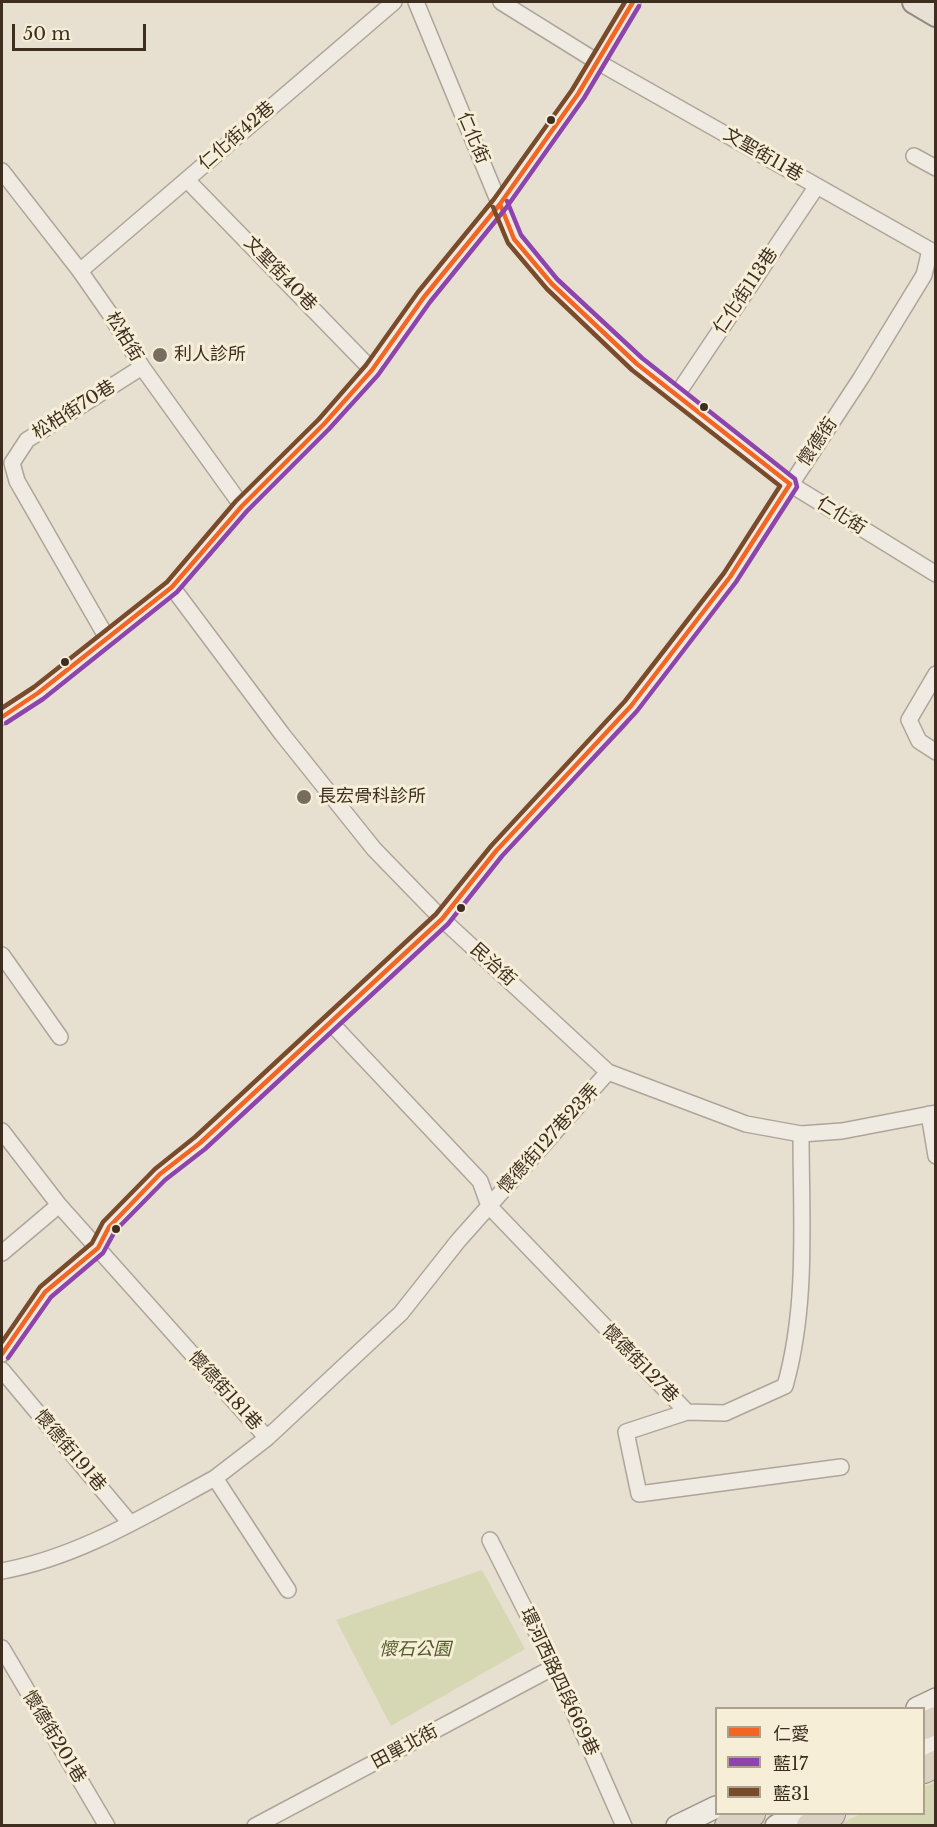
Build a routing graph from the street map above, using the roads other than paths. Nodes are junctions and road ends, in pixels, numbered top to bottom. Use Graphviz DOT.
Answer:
graph roads {
  1 [pos="394,2"];
  2 [pos="416,2"];
  3 [pos="501,2"];
  4 [pos="633,2"];
  5 [pos="914,2"];
  6 [pos="936,15"];
  7 [pos="596,61"];
  8 [pos="914,156"];
  9 [pos="936,168"];
  10 [pos="2,171"];
  11 [pos="187,180"];
  12 [pos="816,186"];
  13 [pos="500,204"];
  14 [pos="930,250"];
  15 [pos="80,271"];
  16 [pos="142,367"];
  17 [pos="372,370"];
  18 [pos="676,396"];
  19 [pos="790,484"];
  20 [pos="242,506"];
  21 [pos="936,574"];
  22 [pos="172,587"];
  23 [pos="107,638"];
  24 [pos="936,674"];
  25 [pos="2,717"];
  26 [pos="936,752"];
  27 [pos="442,919"];
  28 [pos="2,955"];
  29 [pos="331,1023"];
  30 [pos="60,1037"];
  31 [pos="608,1072"];
  32 [pos="932,1114"];
  33 [pos="2,1131"];
  34 [pos="801,1134"];
  35 [pos="936,1156"];
  36 [pos="58,1205"];
  37 [pos="489,1206"];
  38 [pos="98,1248"];
  39 [pos="2,1253"];
  40 [pos="2,1354"];
  41 [pos="2,1371"];
  42 [pos="687,1412"];
  43 [pos="267,1438"];
  44 [pos="842,1467"];
  45 [pos="214,1478"];
  46 [pos="136,1521"];
  47 [pos="490,1540"];
  48 [pos="2,1571"];
  49 [pos="288,1590"];
  50 [pos="2,1648"];
  51 [pos="554,1667"];
  52 [pos="936,1699"];
  53 [pos="919,1707"];
  54 [pos="715,1808"];
  55 [pos="750,1815"];
  56 [pos="795,1815"];
  57 [pos="830,1815"];
  58 [pos="107,1826"];
  59 [pos="255,1826"];
  60 [pos="624,1826"];
  61 [pos="677,1826"];
  62 [pos="728,1826"];
  63 [pos="776,1826"];
  64 [pos="810,1826"];
  1 -- 11 [label="street, 仁化街42巷"];
  2 -- 13 [label="street, 仁化街"];
  3 -- 7 [label="street, 文聖街11巷"];
  4 -- 7 [label="street"];
  5 -- 6 [label="main road"];
  7 -- 12 [label="street, 文聖街11巷"];
  7 -- 13 [label="street"];
  8 -- 9 [label="street"];
  10 -- 15 [label="street, 松柏街"];
  11 -- 15 [label="street, 仁化街42巷"];
  11 -- 17 [label="street, 文聖街40巷"];
  12 -- 14 [label="street, 文聖街11巷"];
  12 -- 18 [label="street, 仁化街113巷"];
  13 -- 17 [label="street"];
  13 -- 18 [label="street, 仁化街"];
  14 -- 19 [label="street, 懷德街"];
  15 -- 16 [label="street, 松柏街"];
  16 -- 20 [label="street, 松柏街"];
  16 -- 23 [label="street, 松柏街70巷"];
  17 -- 20 [label="street"];
  18 -- 19 [label="street, 仁化街"];
  19 -- 21 [label="street, 仁化街"];
  19 -- 27 [label="street, 懷德街"];
  20 -- 22 [label="street"];
  22 -- 23 [label="street"];
  22 -- 27 [label="street, 民治街"];
  23 -- 25 [label="street"];
  24 -- 26 [label="street"];
  27 -- 29 [label="street, 懷德街"];
  27 -- 31 [label="street, 民治街"];
  28 -- 30 [label="street"];
  29 -- 37 [label="street, 懷德街127巷"];
  29 -- 38 [label="street, 懷德街"];
  31 -- 34 [label="street, 民治街"];
  31 -- 37 [label="street, 懷德街127巷23弄"];
  32 -- 34 [label="street, 民治街"];
  32 -- 35 [label="street"];
  33 -- 36 [label="street, 懷德街181巷"];
  34 -- 42 [label="street"];
  36 -- 38 [label="street, 懷德街181巷"];
  36 -- 39 [label="street"];
  37 -- 42 [label="street, 懷德街127巷"];
  37 -- 43 [label="street"];
  38 -- 40 [label="street, 懷德街"];
  38 -- 43 [label="street, 懷德街181巷"];
  41 -- 46 [label="street, 懷德街191巷"];
  42 -- 44 [label="street, 懷德街127巷"];
  43 -- 45 [label="street, 懷德街181巷"];
  45 -- 46 [label="street, 懷德街181巷"];
  45 -- 49 [label="street"];
  46 -- 48 [label="street, 懷德街181巷"];
  47 -- 51 [label="street, 環河西路四段669巷"];
  50 -- 58 [label="street, 懷德街201巷"];
  51 -- 59 [label="street, 田單北街"];
  51 -- 60 [label="street, 環河西路四段669巷"];
  52 -- 53 [label="main road"];
  54 -- 61 [label="main road"];
  55 -- 62 [label="highway"];
  56 -- 63 [label="main road"];
  57 -- 64 [label="highway"];
}
